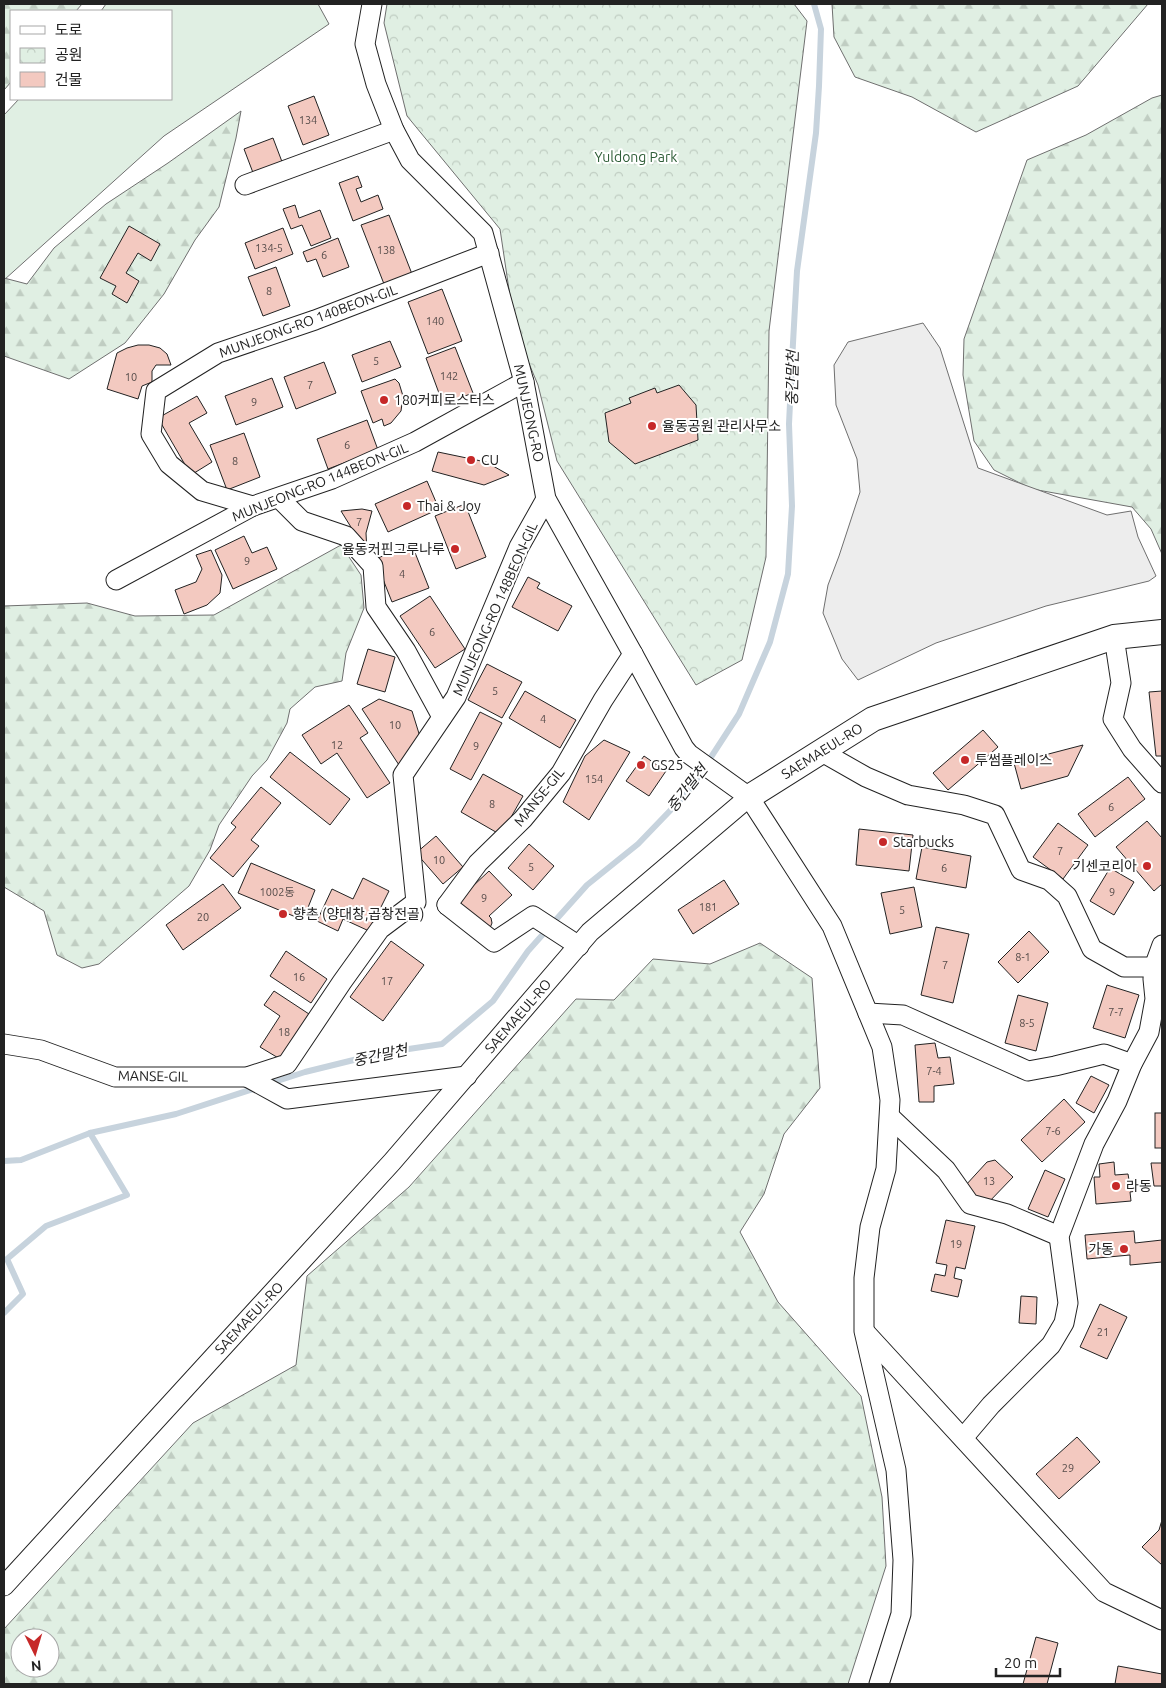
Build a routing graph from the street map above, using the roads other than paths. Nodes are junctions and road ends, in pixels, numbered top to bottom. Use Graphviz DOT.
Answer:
graph roads {
  1 [pos="372,4"];
  2 [pos="394,130"];
  3 [pos="245,185"];
  4 [pos="489,253"];
  5 [pos="524,382"];
  6 [pos="279,498"];
  7 [pos="546,499"];
  8 [pos="253,506"];
  9 [pos="116,580"];
  10 [pos="1162,632"];
  11 [pos="1114,637"];
  12 [pos="634,654"];
  13 [pos="442,717"];
  14 [pos="822,752"];
  15 [pos="1162,783"];
  16 [pos="749,797"];
  17 [pos="416,902"];
  18 [pos="447,905"];
  19 [pos="1162,945"];
  20 [pos="578,946"];
  21 [pos="1154,967"];
  22 [pos="868,1013"];
  23 [pos="4,1044"];
  24 [pos="1132,1064"];
  25 [pos="467,1076"];
  26 [pos="248,1077"];
  27 [pos="890,1117"];
  28 [pos="1059,1236"];
  29 [pos="864,1331"];
  30 [pos="963,1438"];
  31 [pos="4,1586"];
  32 [pos="1162,1620"];
  33 [pos="879,1684"];
  1 -- 2 [label="street, MUNJEONG-RO"];
  2 -- 3 [label="street"];
  2 -- 4 [label="street, MUNJEONG-RO"];
  4 -- 5 [label="street, MUNJEONG-RO"];
  4 -- 8 [label="street, MUNJEONG-RO 140BEON-GIL"];
  5 -- 6 [label="street, MUNJEONG-RO 144BEON-GIL"];
  5 -- 7 [label="street, MUNJEONG-RO"];
  6 -- 8 [label="street, MUNJEONG-RO 144BEON-GIL"];
  6 -- 13 [label="street, MUNJEONG-RO 148BEON-GIL"];
  7 -- 12 [label="street, MUNJEONG-RO"];
  7 -- 13 [label="street, MUNJEONG-RO 148BEON-GIL"];
  8 -- 9 [label="street, MUNJEONG-RO 144BEON-GIL"];
  10 -- 11 [label="street, SAEMAEUL-RO"];
  11 -- 14 [label="street, SAEMAEUL-RO"];
  11 -- 15 [label="street"];
  12 -- 16 [label="street, MUNJEONG-RO"];
  12 -- 18 [label="street, MANSE-GIL"];
  13 -- 17 [label="street, MUNJEONG-RO 148BEON-GIL"];
  14 -- 16 [label="street, SAEMAEUL-RO"];
  14 -- 21 [label="street"];
  16 -- 20 [label="street, SAEMAEUL-RO"];
  16 -- 22 [label="street"];
  17 -- 18 [label="street"];
  17 -- 26 [label="street"];
  18 -- 20 [label="street"];
  19 -- 21 [label="street"];
  20 -- 25 [label="street, SAEMAEUL-RO"];
  21 -- 24 [label="street"];
  22 -- 24 [label="street"];
  22 -- 27 [label="street"];
  23 -- 26 [label="street, MANSE-GIL"];
  24 -- 28 [label="street"];
  25 -- 26 [label="street"];
  25 -- 31 [label="street, SAEMAEUL-RO"];
  27 -- 28 [label="street"];
  27 -- 29 [label="street"];
  28 -- 30 [label="street"];
  29 -- 30 [label="street"];
  29 -- 33 [label="street"];
  30 -- 32 [label="street"];
}
